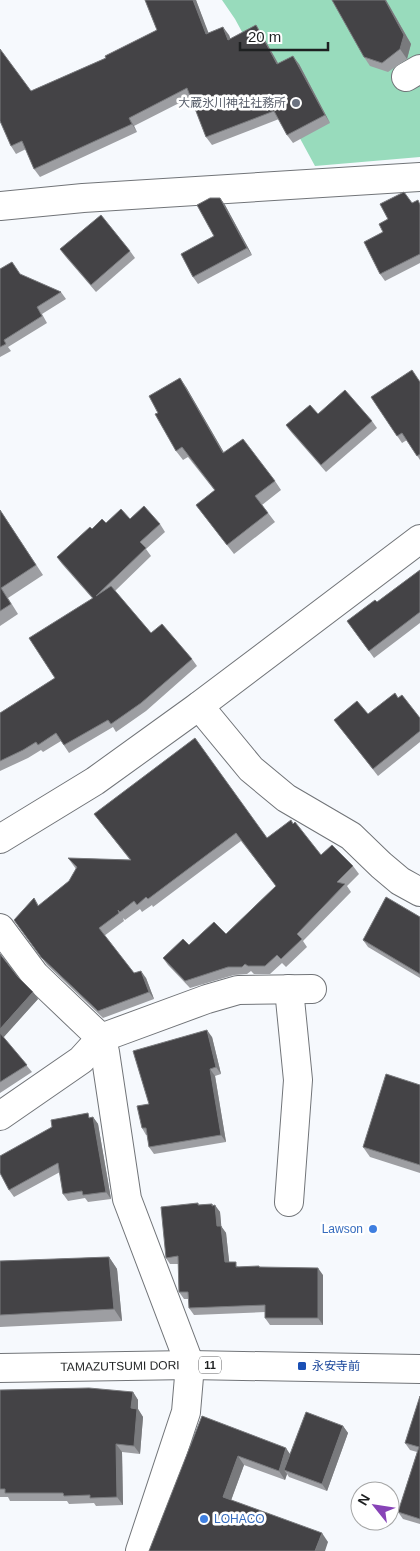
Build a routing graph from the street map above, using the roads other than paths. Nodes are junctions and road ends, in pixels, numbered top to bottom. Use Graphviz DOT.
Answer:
graph roads {
  1 [pos="420,176"];
  2 [pos="0,206"];
  3 [pos="420,539"];
  4 [pos="199,706"];
  5 [pos="0,839"];
  6 [pos="420,892"];
  7 [pos="0,928"];
  8 [pos="101,1038"];
  9 [pos="0,1116"];
  10 [pos="289,1202"];
  11 [pos="190,1365"];
  12 [pos="0,1368"];
  13 [pos="420,1370"];
  14 [pos="140,1551"];
  1 -- 2 [label="street"];
  3 -- 4 [label="street"];
  4 -- 5 [label="street"];
  4 -- 6 [label="street"];
  7 -- 8 [label="street"];
  8 -- 9 [label="street"];
  8 -- 10 [label="street"];
  8 -- 11 [label="street"];
  11 -- 12 [label="street, TAMAZUTSUMI DORI / 11"];
  11 -- 13 [label="street, TAMAZUTSUMI DORI / 11"];
  11 -- 14 [label="street"];
}
